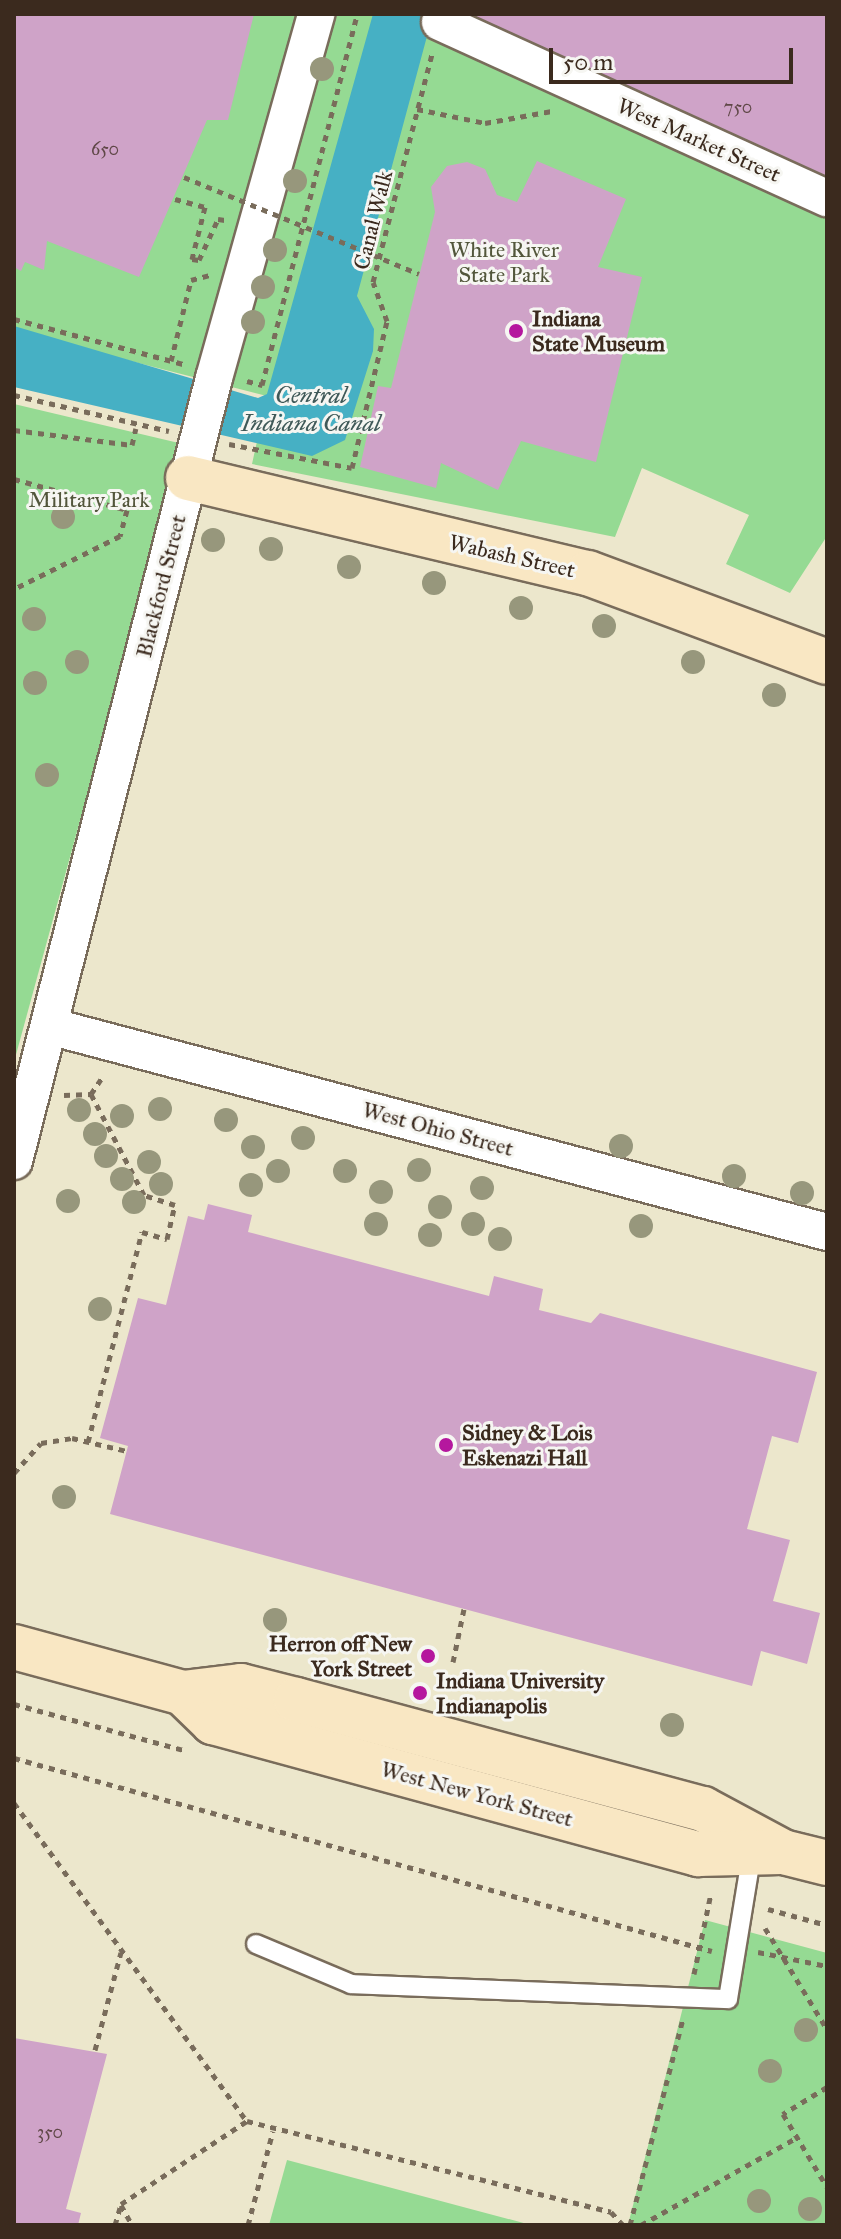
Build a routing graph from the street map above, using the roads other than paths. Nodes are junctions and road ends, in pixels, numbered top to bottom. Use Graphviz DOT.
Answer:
graph roads {
  1 [pos="316,14"];
  2 [pos="440,22"];
  3 [pos="827,198"];
  4 [pos="196,449"];
  5 [pos="826,660"];
  6 [pos="49,1026"];
  7 [pos="14,1161"];
  8 [pos="827,1232"];
  9 [pos="14,1647"];
  10 [pos="768,1852"];
  11 [pos="827,1863"];
  12 [pos="256,1944"];
  1 -- 4 [label="street, Blackford Street"];
  2 -- 3 [label="street, West Market Street"];
  4 -- 5 [label="main road, Wabash Street"];
  4 -- 6 [label="street, Blackford Street"];
  6 -- 7 [label="street, Blackford Street"];
  6 -- 8 [label="street, West Ohio Street"];
  9 -- 10 [label="main road, West New York Street"];
  10 -- 11 [label="main road, West New York Street"];
  10 -- 12 [label="lane"];
}
